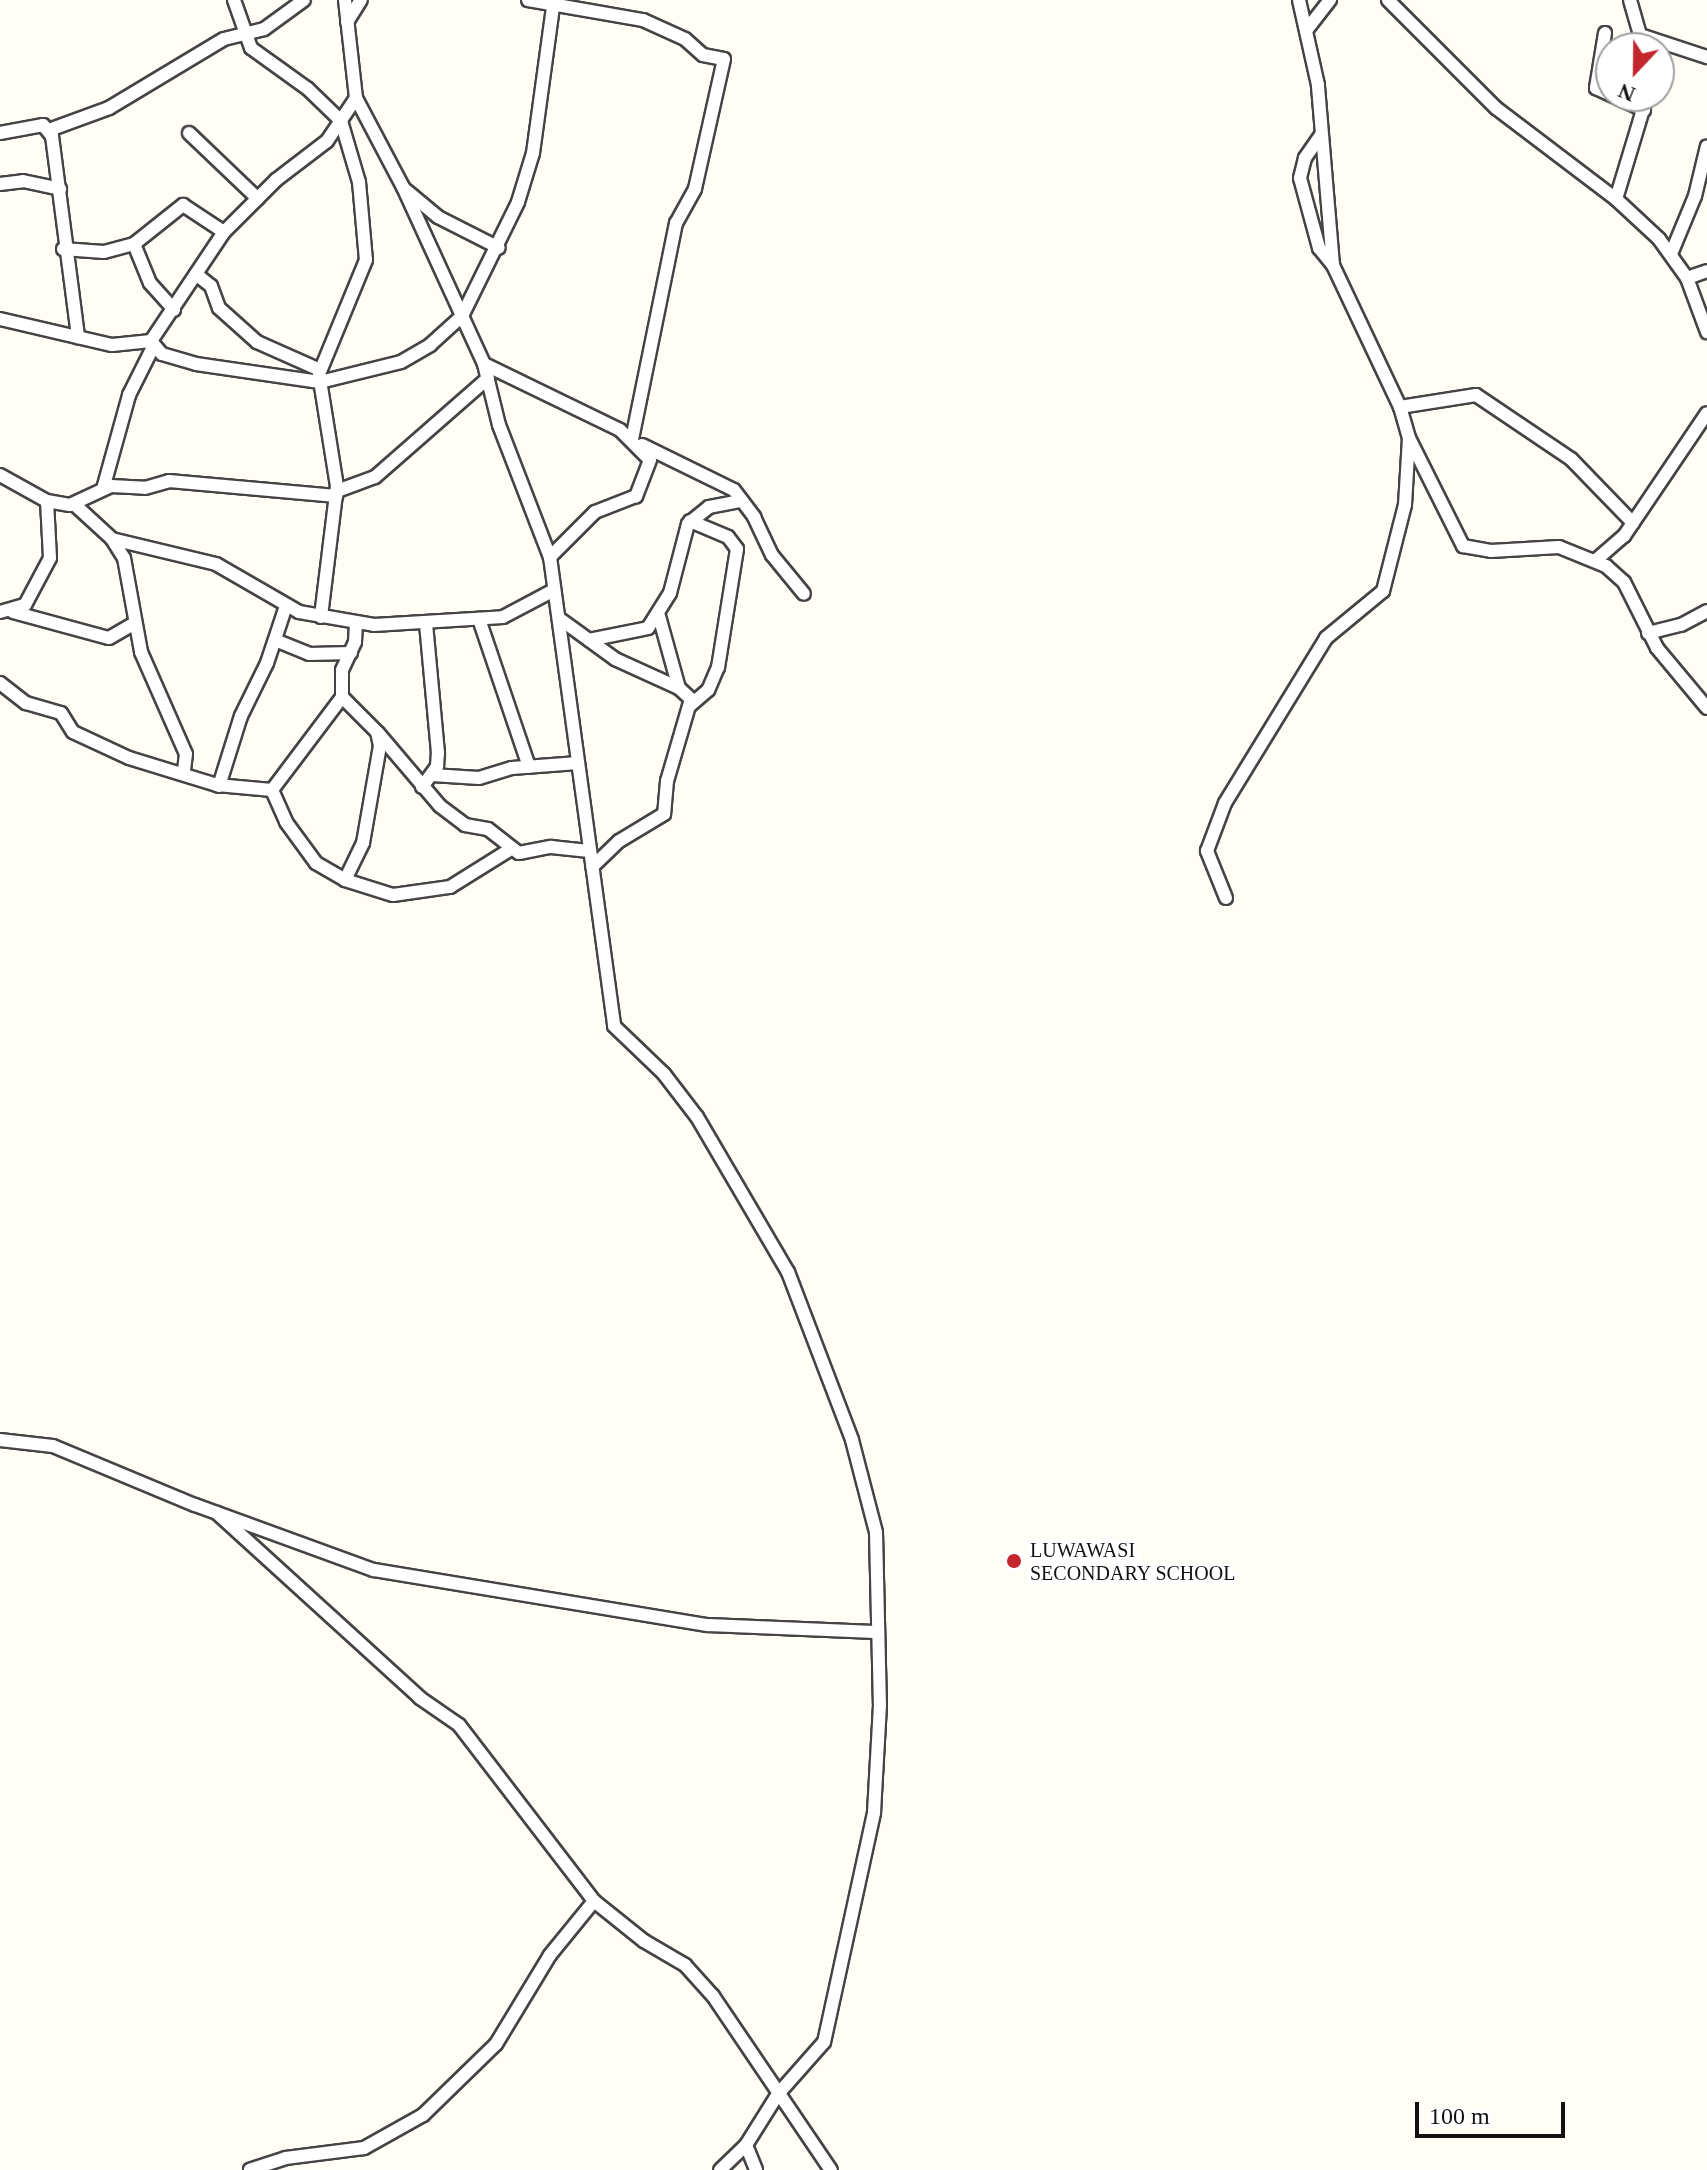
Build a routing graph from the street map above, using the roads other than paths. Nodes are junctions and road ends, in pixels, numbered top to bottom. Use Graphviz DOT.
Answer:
graph roads {
  1 [pos="234,0"];
  2 [pos="304,0"];
  3 [pos="345,0"];
  4 [pos="361,0"];
  5 [pos="528,0"];
  6 [pos="1299,0"];
  7 [pos="1330,0"];
  8 [pos="1388,0"];
  9 [pos="1630,0"];
  10 [pos="553,4"];
  11 [pos="347,22"];
  12 [pos="1308,28"];
  13 [pos="1639,32"];
  14 [pos="245,36"];
  15 [pos="1675,50"];
  16 [pos="1707,57"];
  17 [pos="356,98"];
  18 [pos="1643,112"];
  19 [pos="341,121"];
  20 [pos="49,130"];
  21 [pos="0,133"];
  22 [pos="189,133"];
  23 [pos="1321,135"];
  24 [pos="1707,146"];
  25 [pos="0,184"];
  26 [pos="403,187"];
  27 [pos="60,189"];
  28 [pos="258,199"];
  29 [pos="1616,199"];
  30 [pos="224,232"];
  31 [pos="134,244"];
  32 [pos="499,248"];
  33 [pos="63,249"];
  34 [pos="1671,254"];
  35 [pos="1333,265"];
  36 [pos="1707,271"];
  37 [pos="196,274"];
  38 [pos="1687,278"];
  39 [pos="174,310"];
  40 [pos="462,316"];
  41 [pos="0,319"];
  42 [pos="1707,332"];
  43 [pos="78,337"];
  44 [pos="152,344"];
  45 [pos="484,364"];
  46 [pos="320,376"];
  47 [pos="488,378"];
  48 [pos="1400,407"];
  49 [pos="1707,413"];
  50 [pos="1409,438"];
  51 [pos="634,440"];
  52 [pos="0,475"];
  53 [pos="103,489"];
  54 [pos="337,493"];
  55 [pos="47,501"];
  56 [pos="741,501"];
  57 [pos="74,504"];
  58 [pos="690,521"];
  59 [pos="1633,523"];
  60 [pos="112,539"];
  61 [pos="550,557"];
  62 [pos="1596,560"];
  63 [pos="554,590"];
  64 [pos="804,594"];
  65 [pos="286,606"];
  66 [pos="1707,611"];
  67 [pos="6,612"];
  68 [pos="659,616"];
  69 [pos="321,617"];
  70 [pos="479,619"];
  71 [pos="560,619"];
  72 [pos="356,622"];
  73 [pos="426,623"];
  74 [pos="133,624"];
  75 [pos="1648,633"];
  76 [pos="275,640"];
  77 [pos="589,640"];
  78 [pos="351,653"];
  79 [pos="0,683"];
  80 [pos="679,688"];
  81 [pos="342,697"];
  82 [pos="691,705"];
  83 [pos="1707,708"];
  84 [pos="378,733"];
  85 [pos="578,763"];
  86 [pos="529,767"];
  87 [pos="184,771"];
  88 [pos="432,775"];
  89 [pos="219,786"];
  90 [pos="422,787"];
  91 [pos="272,790"];
  92 [pos="511,849"];
  93 [pos="589,851"];
  94 [pos="592,867"];
  95 [pos="345,880"];
  96 [pos="1226,898"];
  97 [pos="0,1440"];
  98 [pos="217,1513"];
  99 [pos="875,1632"];
  100 [pos="594,1901"];
  101 [pos="778,2094"];
  102 [pos="746,2145"];
  103 [pos="250,2170"];
  104 [pos="720,2170"];
  105 [pos="756,2170"];
  106 [pos="831,2170"];
  1 -- 14 [label="street"];
  2 -- 14 [label="street"];
  3 -- 11 [label="street"];
  4 -- 11 [label="street"];
  5 -- 10 [label="street"];
  6 -- 12 [label="street"];
  7 -- 12 [label="street"];
  8 -- 29 [label="street"];
  9 -- 13 [label="street"];
  10 -- 32 [label="street"];
  10 -- 51 [label="street"];
  11 -- 17 [label="street"];
  12 -- 23 [label="street"];
  14 -- 19 [label="street"];
  14 -- 20 [label="street"];
  15 -- 16 [label="street"];
  17 -- 19 [label="street"];
  17 -- 26 [label="street"];
  18 -- 29 [label="street"];
  19 -- 28 [label="street"];
  19 -- 46 [label="street"];
  20 -- 21 [label="street"];
  20 -- 27 [label="street"];
  22 -- 28 [label="street"];
  23 -- 35 [label="street"];
  23 -- 35 [label="street"];
  24 -- 34 [label="street"];
  25 -- 27 [label="street"];
  26 -- 32 [label="street"];
  26 -- 40 [label="street"];
  27 -- 33 [label="street"];
  28 -- 30 [label="street"];
  29 -- 34 [label="street"];
  30 -- 31 [label="street"];
  30 -- 37 [label="street"];
  31 -- 33 [label="street"];
  31 -- 39 [label="street"];
  32 -- 40 [label="street"];
  33 -- 43 [label="street"];
  34 -- 38 [label="street"];
  35 -- 48 [label="street"];
  36 -- 38 [label="street"];
  37 -- 39 [label="street"];
  37 -- 46 [label="street"];
  38 -- 42 [label="street"];
  39 -- 44 [label="street"];
  40 -- 45 [label="street"];
  40 -- 46 [label="street"];
  41 -- 43 [label="street"];
  43 -- 44 [label="street"];
  44 -- 46 [label="street"];
  44 -- 53 [label="street"];
  45 -- 47 [label="street"];
  45 -- 51 [label="street"];
  46 -- 54 [label="street"];
  47 -- 54 [label="street"];
  47 -- 61 [label="street"];
  48 -- 50 [label="street"];
  48 -- 59 [label="street"];
  49 -- 59 [label="street"];
  50 -- 62 [label="street"];
  50 -- 96 [label="street"];
  51 -- 56 [label="street"];
  51 -- 61 [label="street"];
  52 -- 55 [label="street"];
  53 -- 54 [label="street"];
  53 -- 57 [label="street"];
  54 -- 69 [label="street"];
  55 -- 57 [label="street"];
  55 -- 67 [label="street"];
  56 -- 58 [label="street"];
  56 -- 64 [label="street"];
  57 -- 60 [label="street"];
  58 -- 68 [label="street"];
  58 -- 82 [label="street"];
  59 -- 62 [label="street"];
  60 -- 65 [label="street"];
  60 -- 74 [label="street"];
  61 -- 63 [label="street"];
  62 -- 75 [label="street"];
  63 -- 70 [label="street"];
  63 -- 71 [label="street"];
  65 -- 69 [label="street"];
  65 -- 76 [label="street"];
  66 -- 75 [label="street"];
  67 -- 74 [label="street"];
  68 -- 77 [label="street"];
  68 -- 80 [label="street"];
  69 -- 72 [label="street"];
  70 -- 73 [label="street"];
  70 -- 86 [label="street"];
  71 -- 77 [label="street"];
  71 -- 85 [label="street"];
  72 -- 73 [label="street"];
  72 -- 78 [label="street"];
  73 -- 88 [label="street"];
  74 -- 87 [label="street"];
  75 -- 83 [label="street"];
  76 -- 78 [label="street"];
  76 -- 89 [label="street"];
  77 -- 80 [label="street"];
  78 -- 81 [label="street"];
  79 -- 87 [label="street"];
  80 -- 82 [label="street"];
  81 -- 84 [label="street"];
  81 -- 91 [label="street"];
  82 -- 94 [label="street"];
  84 -- 90 [label="street"];
  84 -- 95 [label="street"];
  85 -- 86 [label="street"];
  85 -- 93 [label="street"];
  86 -- 88 [label="street"];
  87 -- 89 [label="street"];
  88 -- 90 [label="street"];
  89 -- 91 [label="street"];
  90 -- 92 [label="street"];
  91 -- 95 [label="street"];
  92 -- 93 [label="street"];
  92 -- 95 [label="street"];
  93 -- 94 [label="street"];
  94 -- 99 [label="street"];
  97 -- 98 [label="street"];
  98 -- 99 [label="street"];
  98 -- 100 [label="street"];
  99 -- 101 [label="street"];
  100 -- 101 [label="street"];
  100 -- 103 [label="street"];
  101 -- 102 [label="street"];
  101 -- 106 [label="street"];
  102 -- 104 [label="street"];
  102 -- 105 [label="street"];
}
